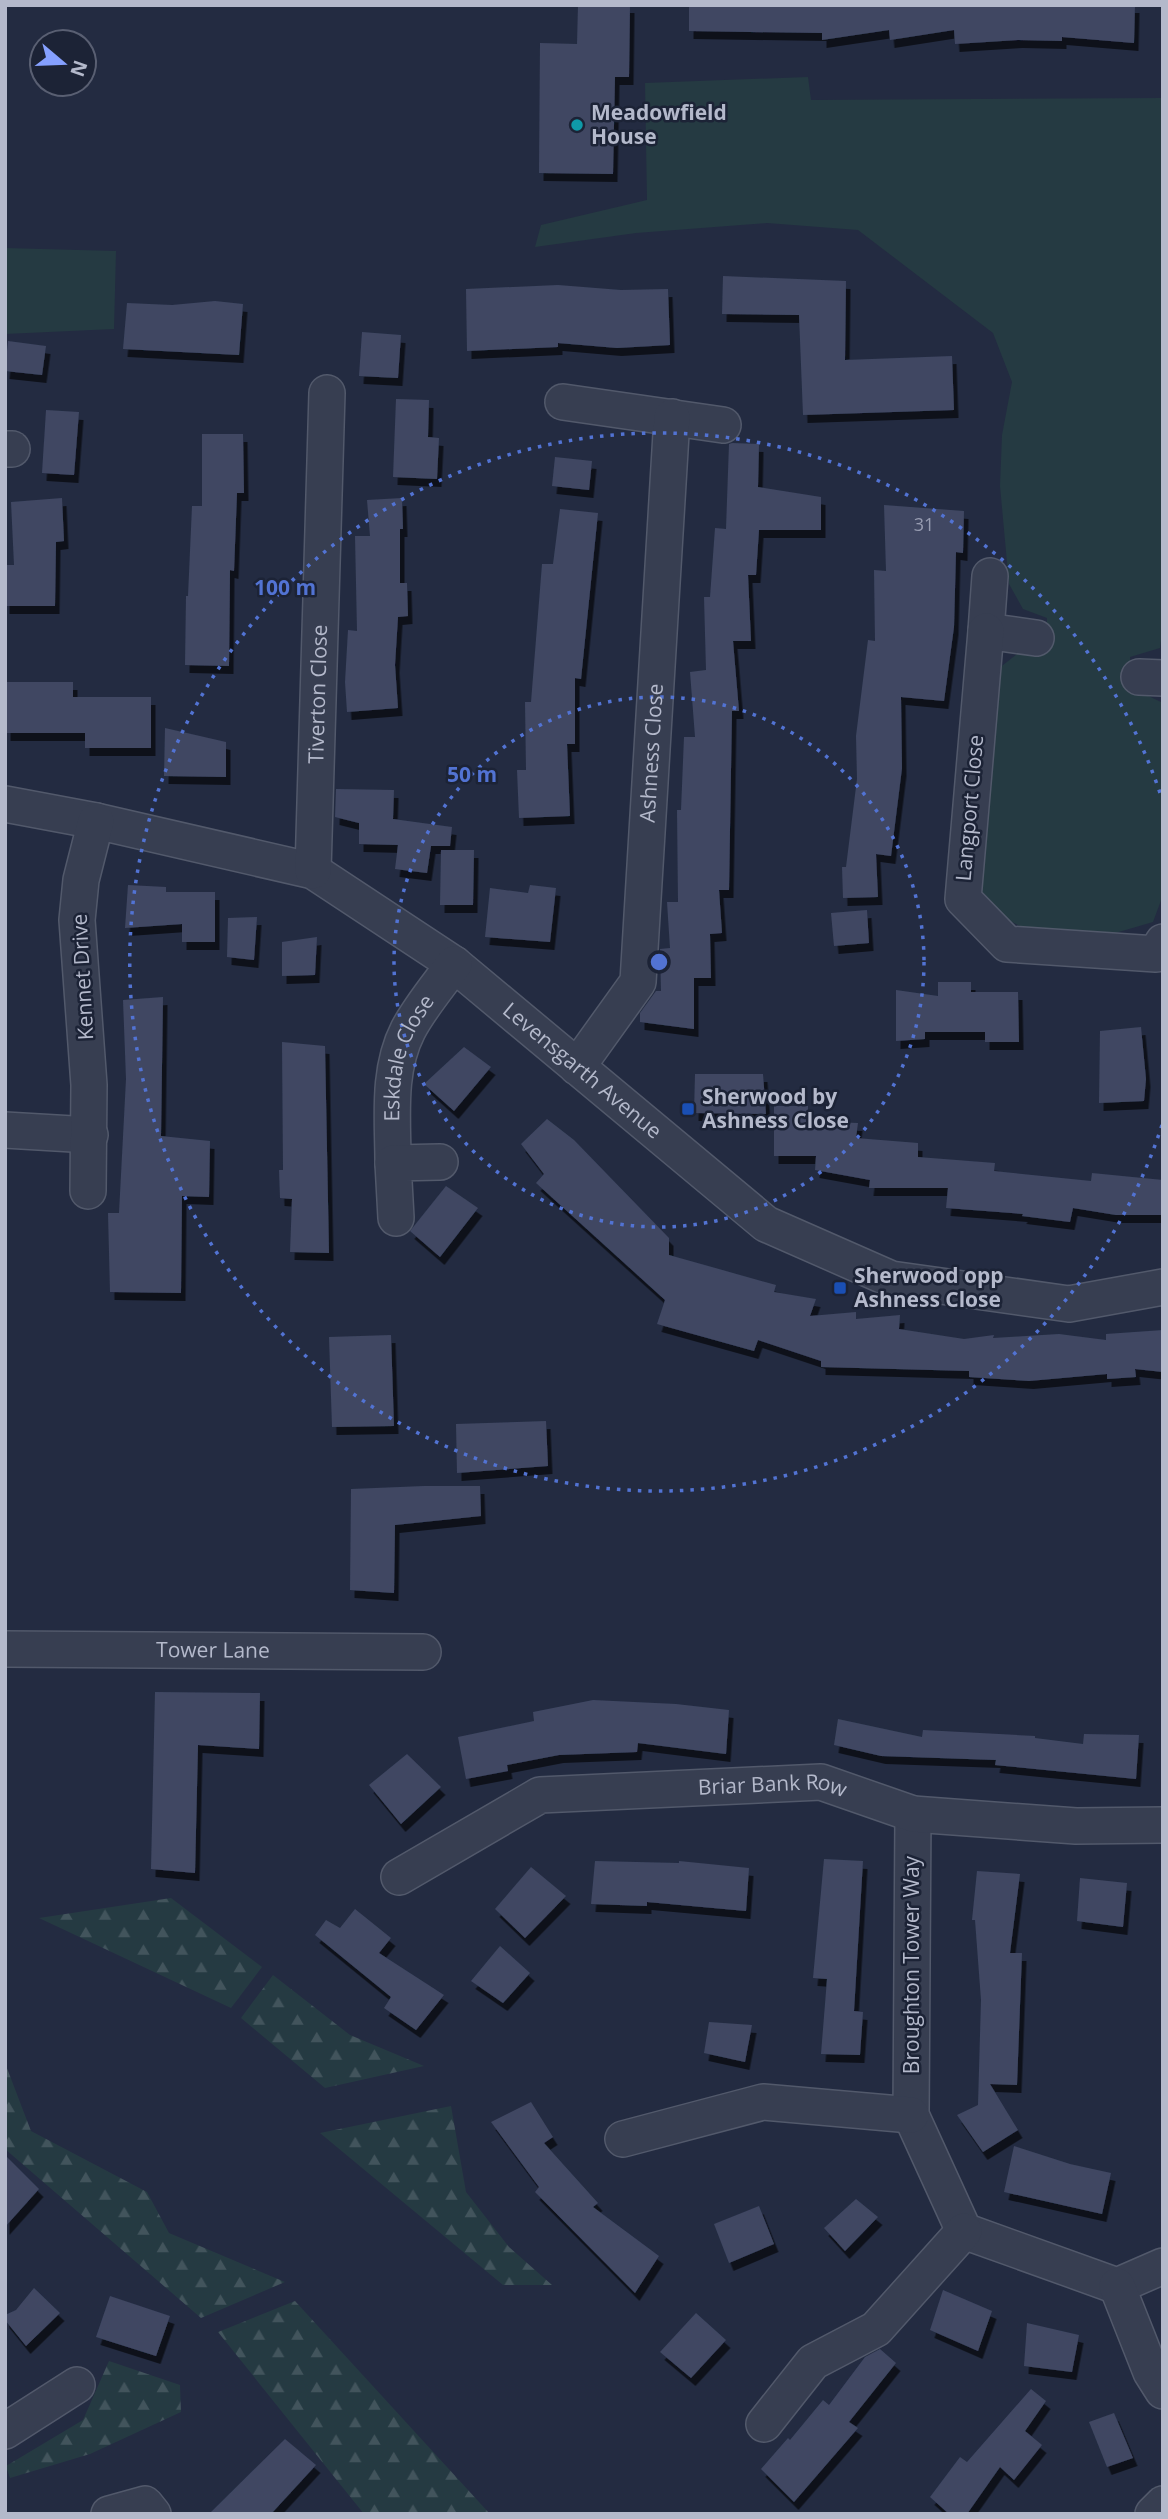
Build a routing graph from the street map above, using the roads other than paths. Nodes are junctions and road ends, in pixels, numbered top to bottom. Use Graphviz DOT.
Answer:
graph roads {
  1 [pos="327,393"];
  2 [pos="563,402"];
  3 [pos="672,417"];
  4 [pos="723,425"];
  5 [pos="990,576"];
  6 [pos="986,631"];
  7 [pos="1036,638"];
  8 [pos="5,804"];
  9 [pos="96,821"];
  10 [pos="313,871"];
  11 [pos="1160,955"];
  12 [pos="454,964"];
  13 [pos="577,1067"];
  14 [pos="5,1130"];
  15 [pos="90,1135"];
  16 [pos="440,1162"];
  17 [pos="393,1163"];
  18 [pos="88,1191"];
  19 [pos="396,1217"];
  20 [pos="1163,1287"];
  21 [pos="5,1649"];
  22 [pos="423,1652"];
  23 [pos="913,1814"];
  24 [pos="1163,1825"];
  25 [pos="399,1877"];
  26 [pos="911,2115"];
  27 [pos="623,2139"];
  28 [pos="964,2231"];
  29 [pos="1163,2266"];
  30 [pos="1117,2286"];
  31 [pos="77,2385"];
  32 [pos="1163,2391"];
  33 [pos="764,2424"];
  34 [pos="5,2431"];
  35 [pos="1163,2504"];
  36 [pos="109,2514"];
  37 [pos="153,2514"];
  38 [pos="1153,2514"];
  1 -- 10 [label="street, Tiverton Close"];
  2 -- 3 [label="street"];
  3 -- 4 [label="street"];
  3 -- 13 [label="street, Ashness Close"];
  5 -- 6 [label="street, Langport Close"];
  6 -- 7 [label="street"];
  6 -- 11 [label="street, Langport Close"];
  8 -- 9 [label="street, Levensgarth Avenue"];
  9 -- 10 [label="street, Levensgarth Avenue"];
  9 -- 15 [label="street, Kennet Drive"];
  10 -- 12 [label="street, Levensgarth Avenue"];
  12 -- 13 [label="street, Levensgarth Avenue"];
  12 -- 17 [label="street, Eskdale Close"];
  13 -- 20 [label="street, Levensgarth Avenue"];
  14 -- 15 [label="street"];
  15 -- 18 [label="street, Kennet Drive"];
  16 -- 17 [label="street"];
  17 -- 19 [label="street, Eskdale Close"];
  21 -- 22 [label="street, Tower Lane"];
  23 -- 24 [label="street, Briar Bank Row"];
  23 -- 25 [label="street, Briar Bank Row"];
  23 -- 26 [label="street, Broughton Tower Way"];
  26 -- 27 [label="street"];
  26 -- 28 [label="street, Broughton Tower Way"];
  28 -- 30 [label="street"];
  28 -- 33 [label="street"];
  29 -- 30 [label="street"];
  30 -- 32 [label="street"];
  31 -- 34 [label="street"];
  35 -- 38 [label="street"];
  36 -- 37 [label="street"];
}
